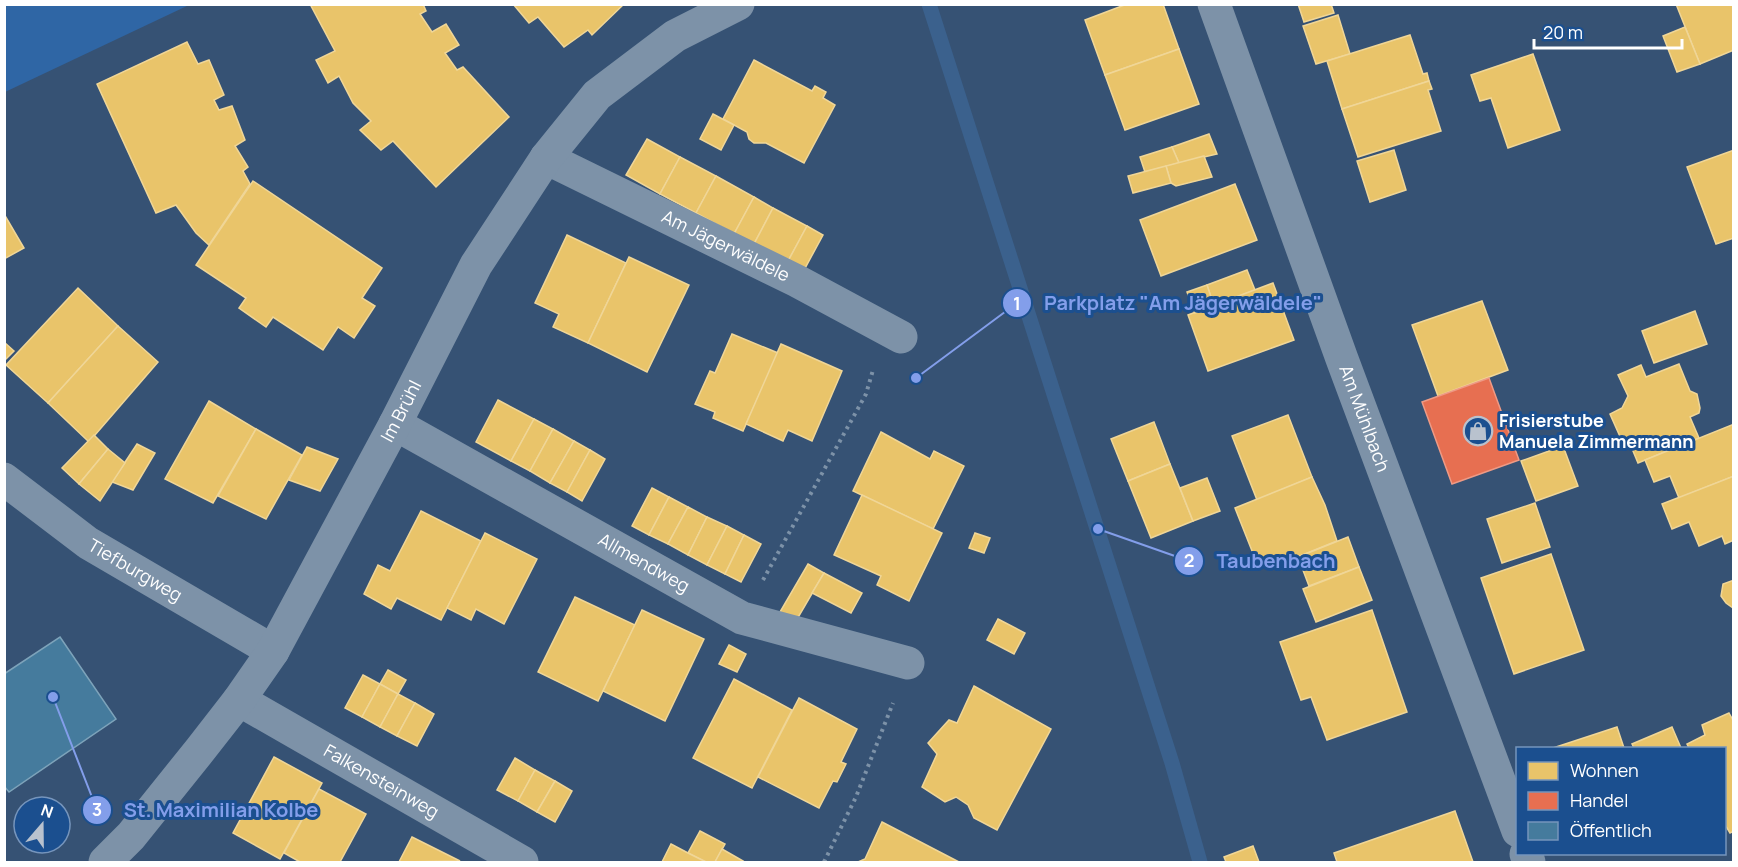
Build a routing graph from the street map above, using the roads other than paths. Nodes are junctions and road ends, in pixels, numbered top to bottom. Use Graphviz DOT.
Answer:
graph roads {
  1 [pos="738,4"];
  2 [pos="1214,4"];
  3 [pos="546,158"];
  4 [pos="894,333"];
  5 [pos="395,424"];
  6 [pos="4,479"];
  7 [pos="273,651"];
  8 [pos="908,663"];
  9 [pos="239,700"];
  10 [pos="1516,826"];
  11 [pos="105,862"];
  12 [pos="522,862"];
  1 -- 3 [label="street, Im Brühl"];
  2 -- 10 [label="street, Am Mühlbach"];
  3 -- 4 [label="street, Am Jägerwäldele"];
  3 -- 5 [label="street, Im Brühl"];
  5 -- 7 [label="street, Im Brühl"];
  5 -- 8 [label="street, Allmendweg"];
  6 -- 7 [label="street, Tiefburgweg"];
  7 -- 9 [label="street, Im Brühl"];
  9 -- 11 [label="street, Im Brühl"];
  9 -- 12 [label="street, Falkensteinweg"];
}
